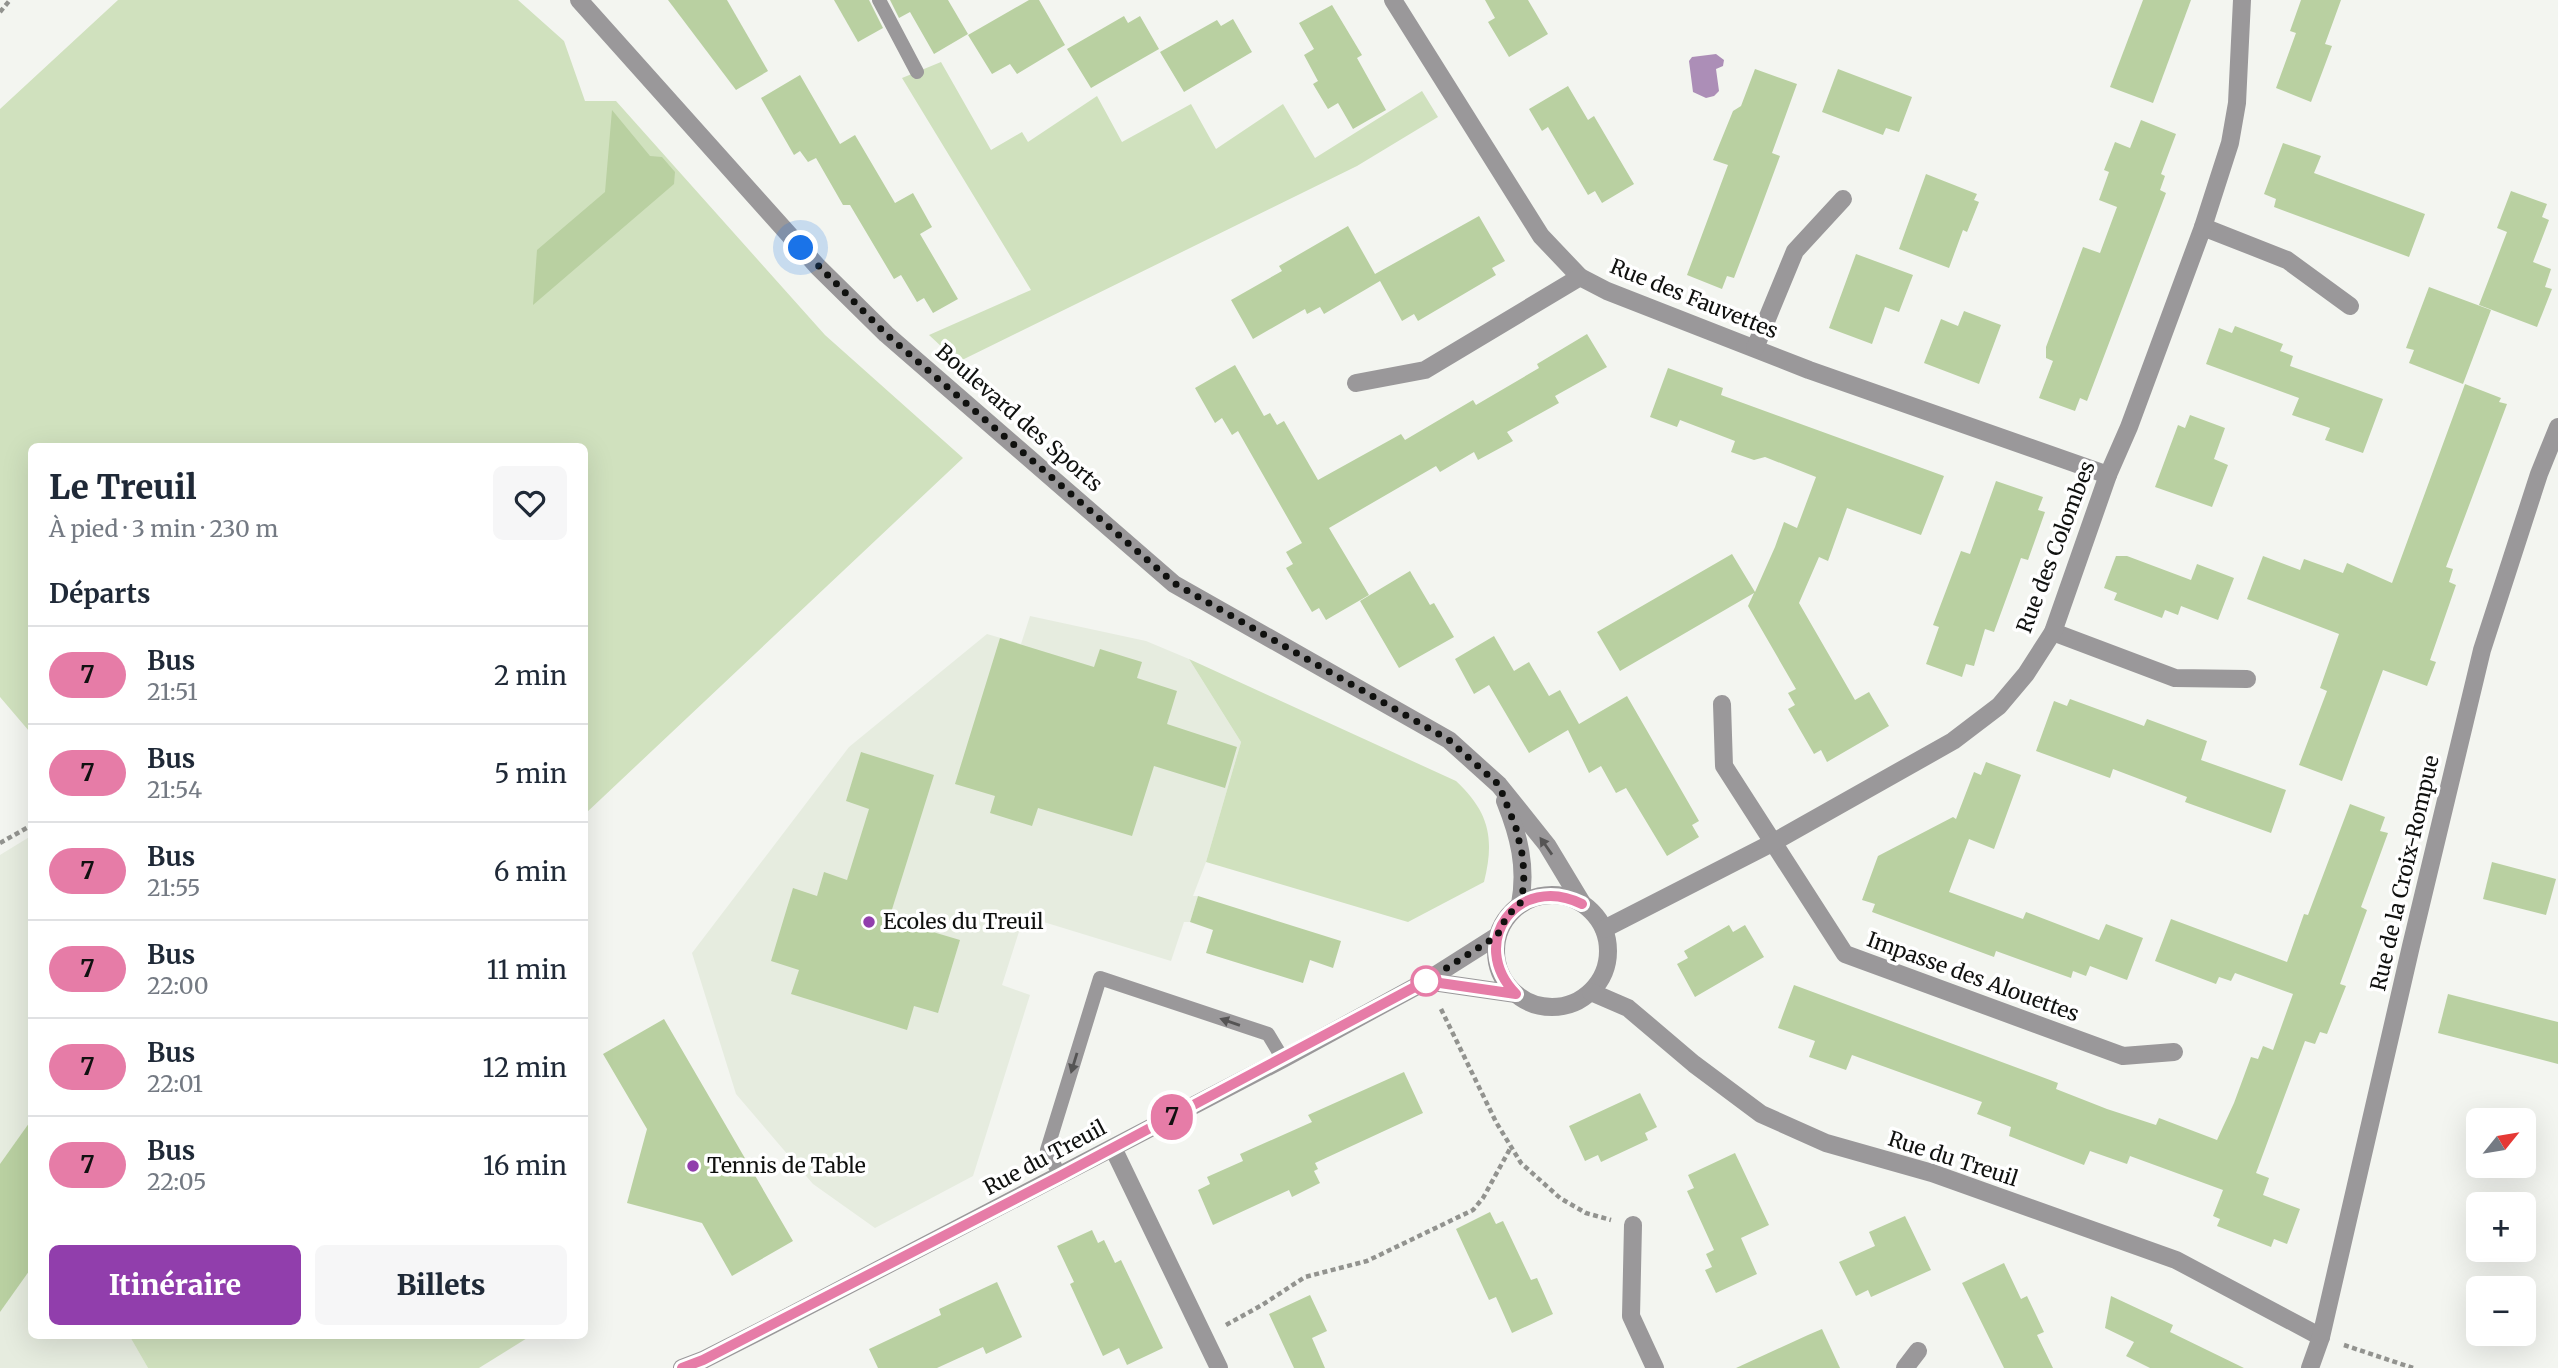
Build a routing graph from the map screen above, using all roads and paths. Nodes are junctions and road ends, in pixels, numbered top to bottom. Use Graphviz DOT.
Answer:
graph roads {
  1 [pos="10,0"];
  2 [pos="579,0"];
  3 [pos="879,0"];
  4 [pos="1393,0"];
  5 [pos="2242,0"];
  6 [pos="0,12"];
  7 [pos="917,72"];
  8 [pos="1843,200"];
  9 [pos="2203,227"];
  10 [pos="1580,277"];
  11 [pos="2350,306"];
  12 [pos="1755,348"];
  13 [pos="1356,383"];
  14 [pos="2558,427"];
  15 [pos="2108,475"];
  16 [pos="2053,632"];
  17 [pos="2247,679"];
  18 [pos="1722,704"];
  19 [pos="1499,785"];
  20 [pos="28,827"];
  21 [pos="1772,843"];
  22 [pos="0,844"];
  23 [pos="1520,904"];
  24 [pos="1582,904"];
  25 [pos="1604,929"];
  26 [pos="1497,936"];
  27 [pos="1426,981"];
  28 [pos="1591,992"];
  29 [pos="1516,994"];
  30 [pos="2174,1052"];
  31 [pos="1283,1059"];
  32 [pos="1511,1147"];
  33 [pos="1113,1148"];
  34 [pos="1060,1176"];
  35 [pos="1633,1226"];
  36 [pos="1204,1335"];
  37 [pos="2321,1337"];
  38 [pos="1917,1351"];
  39 [pos="682,1368"];
  40 [pos="1219,1368"];
  41 [pos="1654,1368"];
  42 [pos="1905,1368"];
  43 [pos="2310,1368"];
  44 [pos="2413,1368"];
  1 -- 6 [label="path"];
  2 -- 19 [label="street, Boulevard des Sports"];
  3 -- 7 [label="lane"];
  4 -- 10 [label="street, Rue des Fauvettes"];
  5 -- 9 [label="street, Rue des Colombes"];
  8 -- 12 [label="street"];
  9 -- 11 [label="street"];
  9 -- 15 [label="street, Rue des Colombes"];
  10 -- 12 [label="street, Rue des Fauvettes"];
  10 -- 13 [label="street"];
  12 -- 15 [label="street, Rue des Fauvettes"];
  14 -- 37 [label="street, Rue de la Croix-Rompue"];
  15 -- 16 [label="street, Rue des Colombes"];
  16 -- 17 [label="street"];
  16 -- 21 [label="street, Rue des Colombes"];
  18 -- 21 [label="street, Impasse des Alouettes"];
  19 -- 23 [label="street, Boulevard des Sports"];
  24 -- 19 [label="street, Boulevard des Sports, one-way"];
  20 -- 22 [label="path"];
  21 -- 25 [label="street, Rue des Colombes"];
  21 -- 30 [label="street, Impasse des Alouettes"];
  23 -- 24 [label="street"];
  23 -- 26 [label="street"];
  24 -- 25 [label="street"];
  25 -- 28 [label="street"];
  26 -- 27 [label="street, Rue du Treuil"];
  26 -- 29 [label="street"];
  27 -- 29 [label="street"];
  27 -- 31 [label="street, Rue du Treuil"];
  27 -- 32 [label="path"];
  28 -- 29 [label="street"];
  28 -- 37 [label="street, Rue du Treuil"];
  31 -- 33 [label="street, Rue du Treuil"];
  31 -- 34 [label="lane, one-way"];
  32 -- 35 [label="path"];
  32 -- 36 [label="path"];
  33 -- 34 [label="street, Rue du Treuil"];
  33 -- 36 [label="street"];
  34 -- 39 [label="street, Rue du Treuil"];
  35 -- 41 [label="street"];
  36 -- 40 [label="street"];
  37 -- 43 [label="street, Rue de la Croix-Rompue"];
  37 -- 44 [label="path"];
  38 -- 42 [label="street"];
}
